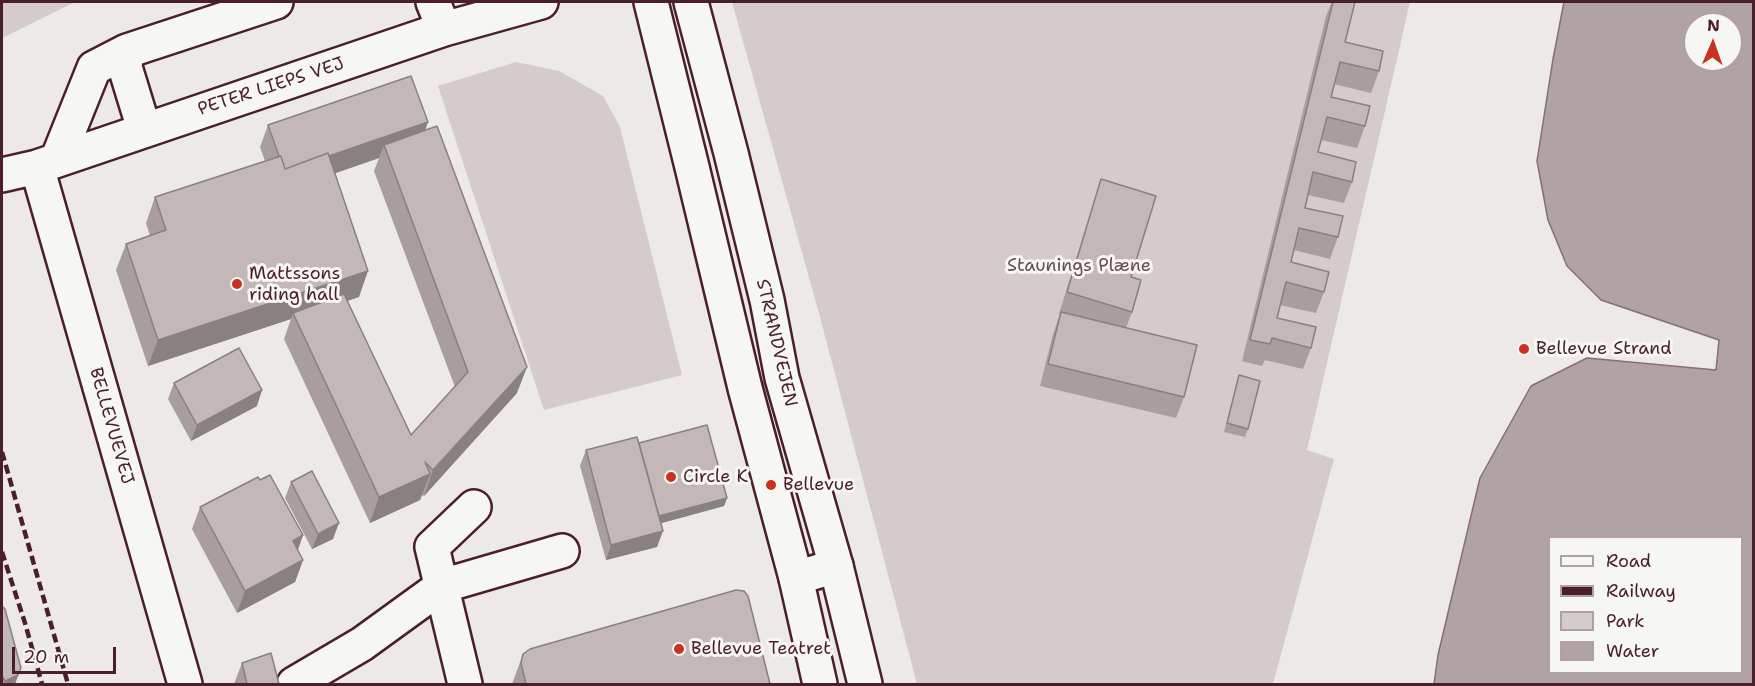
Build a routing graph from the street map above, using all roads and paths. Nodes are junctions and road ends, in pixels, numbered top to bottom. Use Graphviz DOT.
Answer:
graph roads {
  1 [pos="276,2"];
  2 [pos="541,2"];
  3 [pos="651,2"];
  4 [pos="691,2"];
  5 [pos="438,15"];
  6 [pos="126,51"];
  7 [pos="144,129"];
  8 [pos="47,163"];
  9 [pos="2,175"];
  10 [pos="474,507"];
  11 [pos="562,551"];
  12 [pos="836,566"];
  13 [pos="796,578"];
  14 [pos="442,586"];
  15 [pos="185,684"];
  16 [pos="294,684"];
  17 [pos="465,684"];
  18 [pos="820,684"];
  19 [pos="865,684"];
  1 -- 6 [label="main road"];
  2 -- 5 [label="main road, PETER LIEPS VEJ"];
  3 -- 13 [label="main road"];
  4 -- 12 [label="main road, STRANDVEJEN"];
  5 -- 7 [label="main road, PETER LIEPS VEJ"];
  6 -- 7 [label="main road"];
  6 -- 8 [label="main road"];
  7 -- 8 [label="main road, PETER LIEPS VEJ"];
  8 -- 9 [label="main road, PETER LIEPS VEJ"];
  8 -- 15 [label="main road, BELLEVUEVEJ"];
  10 -- 14 [label="main road"];
  11 -- 14 [label="main road"];
  12 -- 13 [label="main road"];
  12 -- 19 [label="main road, STRANDVEJEN"];
  13 -- 18 [label="main road"];
  14 -- 16 [label="main road"];
  14 -- 17 [label="main road"];
}
